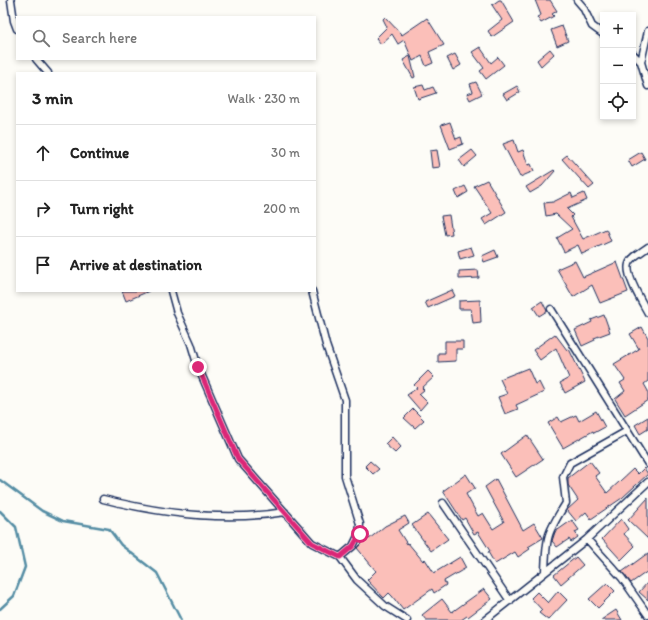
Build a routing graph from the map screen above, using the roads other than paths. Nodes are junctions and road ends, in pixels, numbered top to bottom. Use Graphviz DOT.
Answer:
graph roads {
  1 [pos="11,0"];
  2 [pos="577,0"];
  3 [pos="16,26"];
  4 [pos="648,31"];
  5 [pos="600,32"];
  6 [pos="636,57"];
  7 [pos="37,60"];
  8 [pos="642,62"];
  9 [pos="47,72"];
  10 [pos="648,86"];
  11 [pos="648,247"];
  12 [pos="171,292"];
  13 [pos="312,292"];
  14 [pos="551,309"];
  15 [pos="648,313"];
  16 [pos="627,431"];
  17 [pos="648,464"];
  18 [pos="648,482"];
  19 [pos="103,499"];
  20 [pos="443,503"];
  21 [pos="284,512"];
  22 [pos="587,539"];
  23 [pos="340,557"];
  24 [pos="545,572"];
  25 [pos="510,600"];
  26 [pos="648,615"];
  27 [pos="407,620"];
  28 [pos="485,620"];
  1 -- 3 [label="street"];
  2 -- 5 [label="street"];
  4 -- 8 [label="street"];
  6 -- 8 [label="street"];
  7 -- 9 [label="street"];
  8 -- 10 [label="street"];
  11 -- 15 [label="street"];
  12 -- 21 [label="street"];
  13 -- 23 [label="street"];
  14 -- 16 [label="street"];
  16 -- 17 [label="street"];
  16 -- 24 [label="street"];
  18 -- 22 [label="street"];
  19 -- 21 [label="street"];
  20 -- 25 [label="street"];
  21 -- 23 [label="street"];
  22 -- 24 [label="street"];
  22 -- 26 [label="street"];
  23 -- 27 [label="street"];
  24 -- 25 [label="street"];
  25 -- 28 [label="street"];
}
